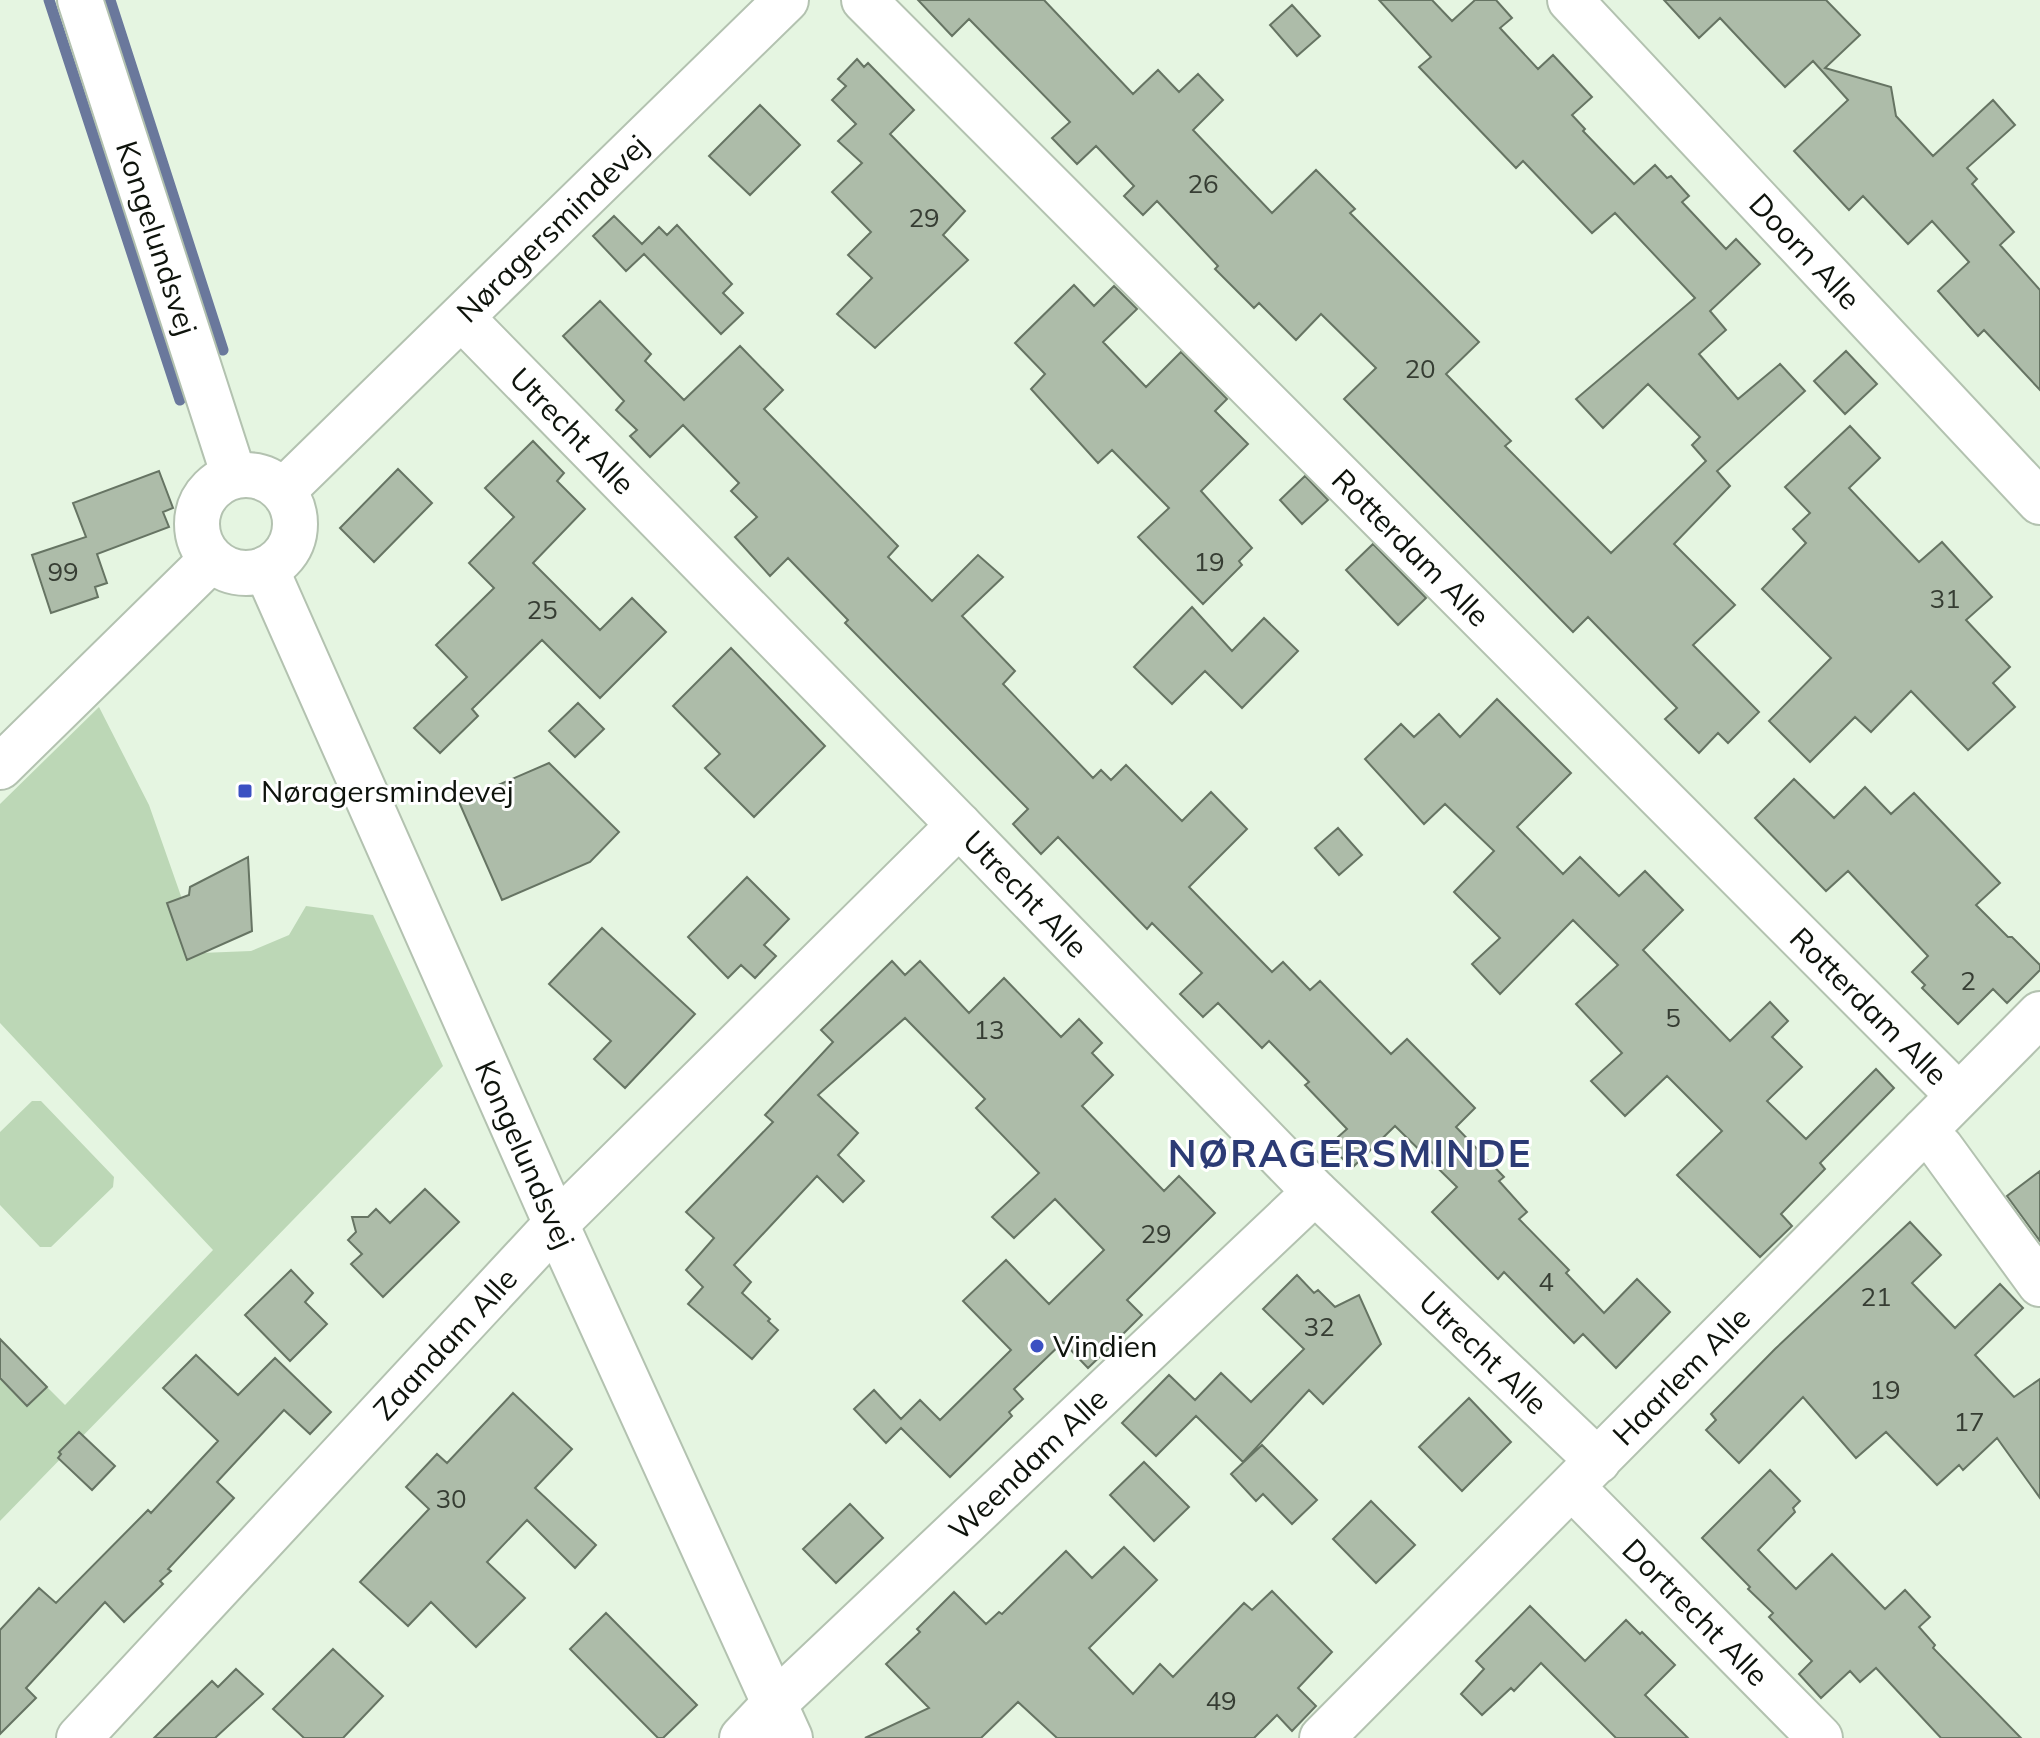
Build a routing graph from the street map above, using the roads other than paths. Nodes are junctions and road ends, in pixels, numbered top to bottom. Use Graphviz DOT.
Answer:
graph roads {
  1 [pos="80,0"];
  2 [pos="786,0"];
  3 [pos="864,0"];
  4 [pos="1570,0"];
  5 [pos="462,318"];
  6 [pos="234,476"];
  7 [pos="283,491"];
  8 [pos="2040,502"];
  9 [pos="211,560"];
  10 [pos="266,569"];
  11 [pos="0,767"];
  12 [pos="959,825"];
  13 [pos="2040,1014"];
  14 [pos="1958,1095"];
  15 [pos="1924,1131"];
  16 [pos="1315,1192"];
  17 [pos="556,1224"];
  18 [pos="2040,1284"];
  19 [pos="1585,1474"];
  20 [pos="782,1721"];
  21 [pos="79,1738"];
  22 [pos="742,1738"];
  23 [pos="1322,1738"];
  24 [pos="1820,1738"];
  1 -- 6 [label="street, Kongelundsvej"];
  2 -- 5 [label="street, Nøragersmindevej"];
  3 -- 14 [label="street, Rotterdam Alle"];
  4 -- 8 [label="street, Doorn Alle"];
  5 -- 7 [label="street, Nøragersmindevej"];
  5 -- 12 [label="street, Utrecht Alle"];
  6 -- 7 [label="street"];
  6 -- 9 [label="street"];
  7 -- 10 [label="street"];
  9 -- 10 [label="street"];
  9 -- 11 [label="street"];
  10 -- 17 [label="street, Kongelundsvej"];
  12 -- 16 [label="street, Utrecht Alle"];
  12 -- 17 [label="street, Zaandam Alle"];
  13 -- 14 [label="street, Haarlem Alle"];
  14 -- 15 [label="street, Haarlem Alle"];
  15 -- 18 [label="street"];
  15 -- 19 [label="street, Haarlem Alle"];
  16 -- 19 [label="street, Utrecht Alle"];
  16 -- 20 [label="street, Weendam Alle"];
  17 -- 20 [label="street, Kongelundsvej"];
  17 -- 21 [label="street, Zaandam Alle"];
  19 -- 23 [label="street, Haarlem Alle"];
  19 -- 24 [label="street, Dortrecht Alle"];
  20 -- 22 [label="street, Weendam Alle"];
}
